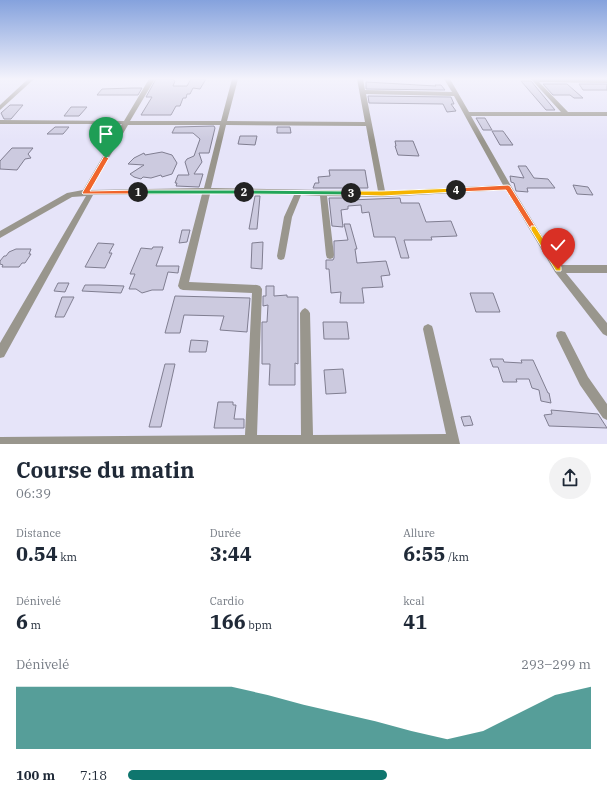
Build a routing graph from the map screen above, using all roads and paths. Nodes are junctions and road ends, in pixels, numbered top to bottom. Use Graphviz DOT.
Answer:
graph roads {
  1 [pos="9,100"];
  2 [pos="140,100"];
  3 [pos="230,100"];
  4 [pos="363,100"];
  5 [pos="457,100"];
  6 [pos="553,100"];
  7 [pos="0,108"];
  8 [pos="466,114"];
  9 [pos="566,114"];
  10 [pos="607,114"];
  11 [pos="0,122"];
  12 [pos="127,122"];
  13 [pos="225,122"];
  14 [pos="368,124"];
  15 [pos="508,187"];
  16 [pos="207,191"];
  17 [pos="299,192"];
  18 [pos="88,193"];
  19 [pos="323,193"];
  20 [pos="382,194"];
  21 [pos="0,235"];
  22 [pos="330,255"];
  23 [pos="281,256"];
  24 [pos="558,269"];
  25 [pos="607,269"];
  26 [pos="305,313"];
  27 [pos="428,329"];
  28 [pos="607,331"];
  29 [pos="561,336"];
  30 [pos="0,353"];
  31 [pos="607,414"];
  32 [pos="251,442"];
  33 [pos="307,442"];
  34 [pos="454,442"];
  35 [pos="0,443"];
  36 [pos="169,443"];
  1 -- 7 [label="street"];
  2 -- 12 [label="street"];
  3 -- 13 [label="street"];
  4 -- 14 [label="street"];
  5 -- 8 [label="street"];
  6 -- 9 [label="street"];
  8 -- 9 [label="street"];
  8 -- 15 [label="street"];
  9 -- 10 [label="street"];
  11 -- 12 [label="street"];
  12 -- 13 [label="street"];
  12 -- 18 [label="street"];
  13 -- 14 [label="street"];
  13 -- 16 [label="street"];
  14 -- 20 [label="street"];
  15 -- 20 [label="street"];
  15 -- 24 [label="street"];
  16 -- 17 [label="street"];
  16 -- 18 [label="street"];
  16 -- 32 [label="street"];
  17 -- 19 [label="street"];
  17 -- 23 [label="street"];
  18 -- 21 [label="street"];
  18 -- 30 [label="street"];
  19 -- 20 [label="street"];
  19 -- 22 [label="street"];
  24 -- 25 [label="street"];
  24 -- 28 [label="street"];
  26 -- 33 [label="street"];
  27 -- 34 [label="street"];
  29 -- 31 [label="street"];
  32 -- 33 [label="street"];
  32 -- 36 [label="street"];
  33 -- 34 [label="street"];
  35 -- 36 [label="street"];
}
